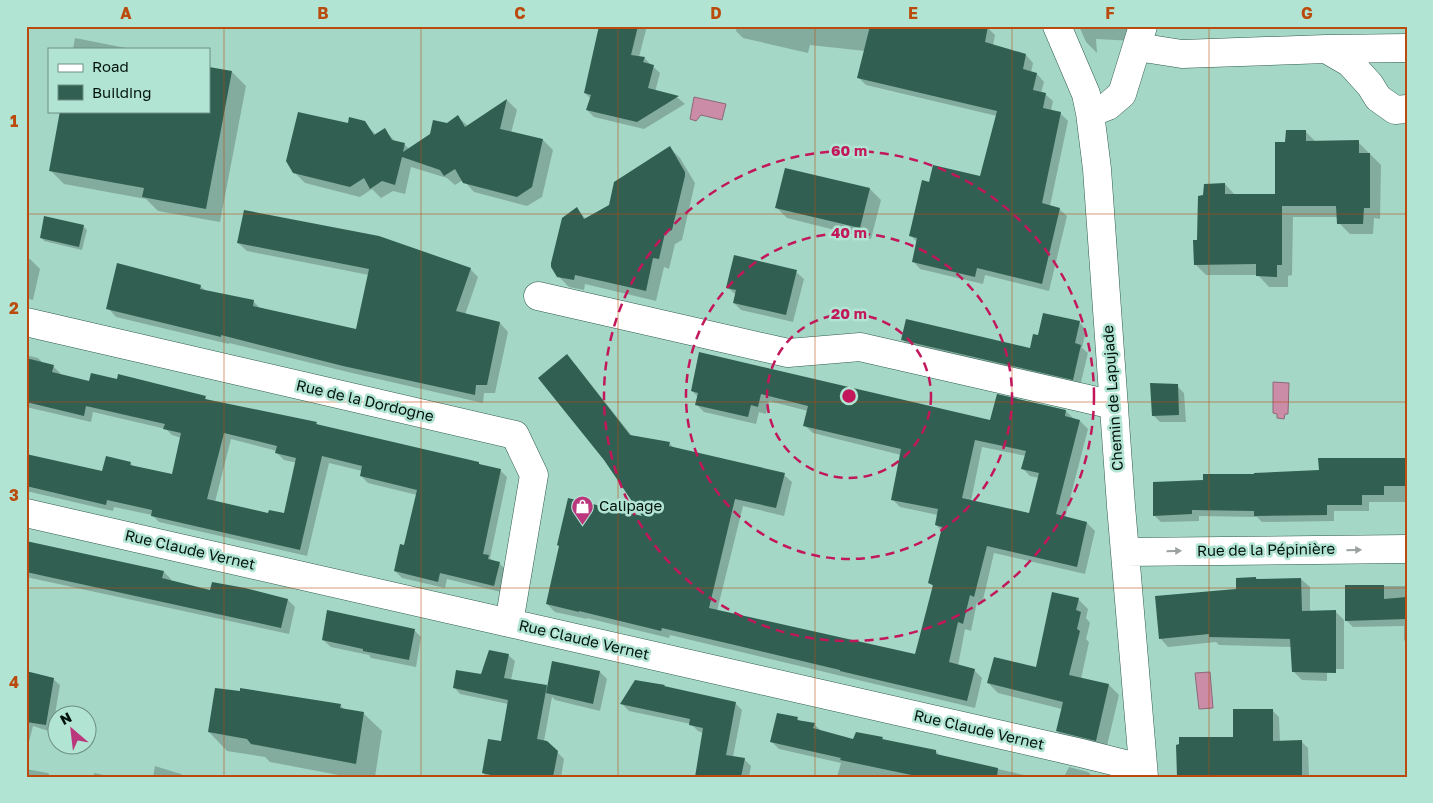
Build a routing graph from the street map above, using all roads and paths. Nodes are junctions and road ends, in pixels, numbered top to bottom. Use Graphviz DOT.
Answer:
graph roads {
  1 [pos="1056,26"];
  2 [pos="1140,36"];
  3 [pos="1326,48"];
  4 [pos="1407,48"];
  5 [pos="1407,109"];
  6 [pos="1090,113"];
  7 [pos="538,296"];
  8 [pos="26,322"];
  9 [pos="1114,404"];
  10 [pos="26,513"];
  11 [pos="1407,549"];
  12 [pos="1125,552"];
  13 [pos="509,622"];
  14 [pos="1143,771"];
  1 -- 6 [label="street, Chemin de Lapujade"];
  2 -- 3 [label="street"];
  2 -- 6 [label="street"];
  3 -- 4 [label="street"];
  3 -- 5 [label="street"];
  6 -- 9 [label="street, Chemin de Lapujade"];
  7 -- 9 [label="street"];
  8 -- 13 [label="street, Rue de la Dordogne"];
  9 -- 12 [label="street, Chemin de Lapujade"];
  10 -- 13 [label="street, Rue Claude Vernet"];
  12 -- 11 [label="street, Rue de la Pépinière, one-way"];
  12 -- 14 [label="street, Chemin de Lapujade"];
  13 -- 14 [label="street, Rue Claude Vernet"];
}
